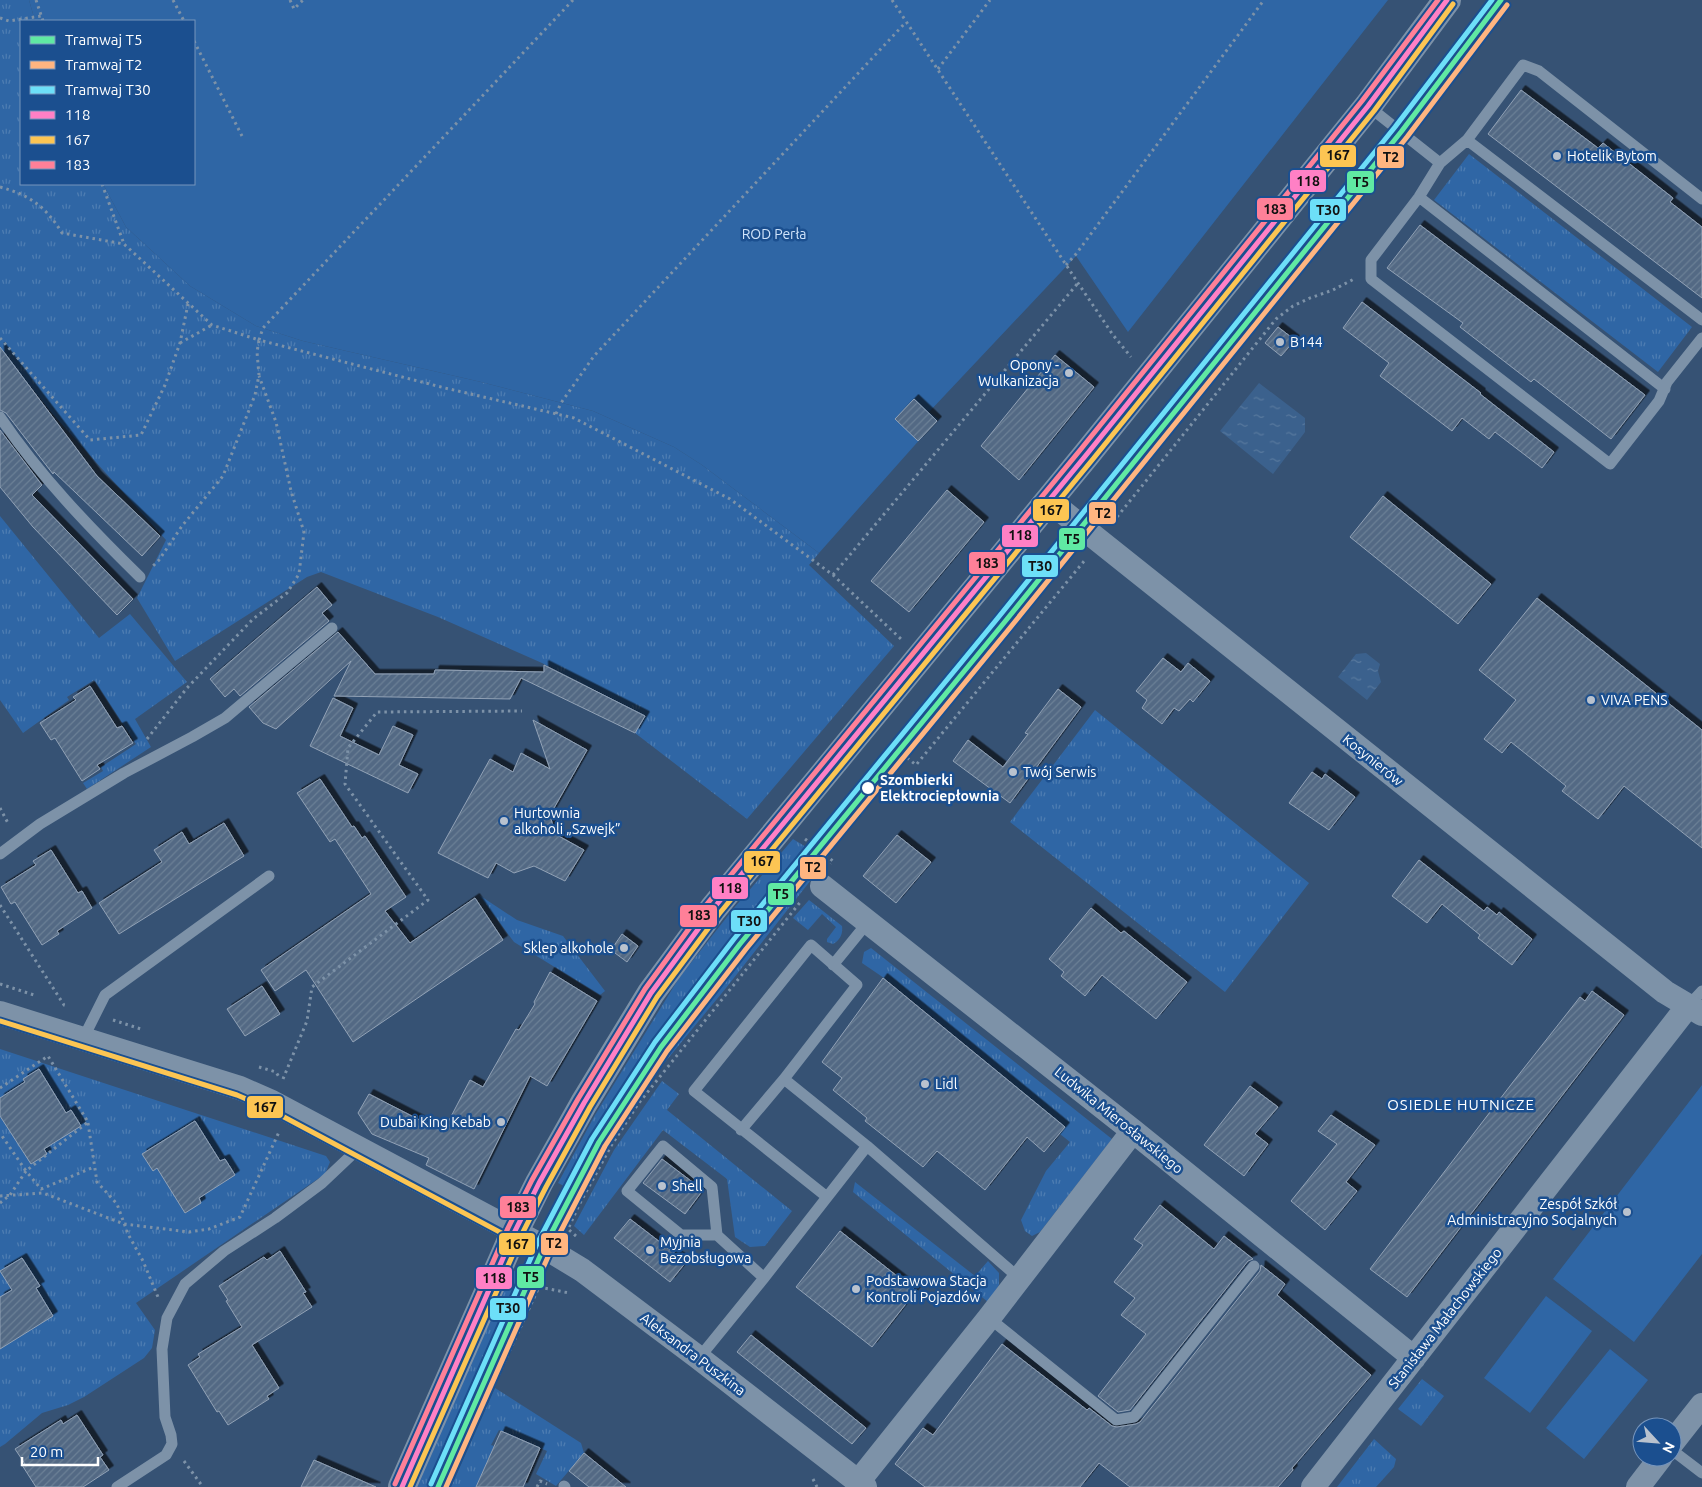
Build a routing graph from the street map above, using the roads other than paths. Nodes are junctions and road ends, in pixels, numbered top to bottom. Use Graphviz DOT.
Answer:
graph roads {
  1 [pos="1447,0"];
  2 [pos="1368,106"];
  3 [pos="1467,140"];
  4 [pos="1440,163"];
  5 [pos="1419,197"];
  6 [pos="1702,199"];
  7 [pos="1702,320"];
  8 [pos="1702,338"];
  9 [pos="1665,389"];
  10 [pos="0,417"];
  11 [pos="1048,500"];
  12 [pos="140,577"];
  13 [pos="332,628"];
  14 [pos="0,854"];
  15 [pos="270,876"];
  16 [pos="822,886"];
  17 [pos="868,922"];
  18 [pos="833,965"];
  19 [pos="1697,1004"];
  20 [pos="0,1013"];
  21 [pos="83,1039"];
  22 [pos="784,1079"];
  23 [pos="741,1130"];
  24 [pos="1133,1131"];
  25 [pos="867,1146"];
  26 [pos="359,1148"];
  27 [pos="827,1198"];
  28 [pos="515,1231"];
  29 [pos="716,1235"];
  30 [pos="1254,1266"];
  31 [pos="764,1278"];
  32 [pos="1019,1278"];
  33 [pos="989,1318"];
  34 [pos="699,1358"];
  35 [pos="1414,1358"];
  36 [pos="1702,1405"];
  37 [pos="1682,1430"];
  38 [pos="1682,1458"];
  39 [pos="1653,1467"];
  40 [pos="1702,1473"];
  41 [pos="861,1484"];
  42 [pos="117,1487"];
  43 [pos="402,1487"];
  44 [pos="1313,1487"];
  45 [pos="1638,1487"];
  1 -- 2 [label="street"];
  2 -- 4 [label="lane"];
  2 -- 11 [label="street"];
  3 -- 4 [label="lane"];
  3 -- 6 [label="lane"];
  3 -- 7 [label="lane"];
  4 -- 5 [label="lane"];
  5 -- 9 [label="lane"];
  5 -- 9 [label="lane"];
  8 -- 9 [label="lane"];
  10 -- 12 [label="lane"];
  11 -- 19 [label="street, Kosynierów"];
  11 -- 28 [label="street"];
  13 -- 14 [label="lane"];
  15 -- 21 [label="lane"];
  16 -- 17 [label="street, Ludwika Mierosławskiego"];
  17 -- 18 [label="lane"];
  17 -- 24 [label="street, Ludwika Mierosławskiego"];
  18 -- 22 [label="lane"];
  18 -- 23 [label="lane"];
  19 -- 35 [label="street, Stanisława Małachowskiego"];
  20 -- 21 [label="street, Aleksandra Puszkina"];
  21 -- 26 [label="street, Aleksandra Puszkina"];
  22 -- 23 [label="lane"];
  22 -- 25 [label="lane"];
  23 -- 27 [label="lane"];
  24 -- 32 [label="street"];
  24 -- 35 [label="street, Ludwika Mierosławskiego"];
  25 -- 27 [label="lane"];
  25 -- 32 [label="lane"];
  26 -- 28 [label="street, Aleksandra Puszkina"];
  26 -- 42 [label="lane"];
  27 -- 31 [label="lane"];
  28 -- 34 [label="street, Aleksandra Puszkina"];
  28 -- 43 [label="street"];
  29 -- 29 [label="lane"];
  29 -- 31 [label="lane"];
  30 -- 33 [label="lane"];
  31 -- 34 [label="lane"];
  32 -- 33 [label="street"];
  33 -- 41 [label="street"];
  34 -- 41 [label="street, Aleksandra Puszkina"];
  35 -- 44 [label="street, Stanisława Małachowskiego"];
  36 -- 37 [label="street"];
  38 -- 40 [label="lane"];
  39 -- 45 [label="street"];
}
